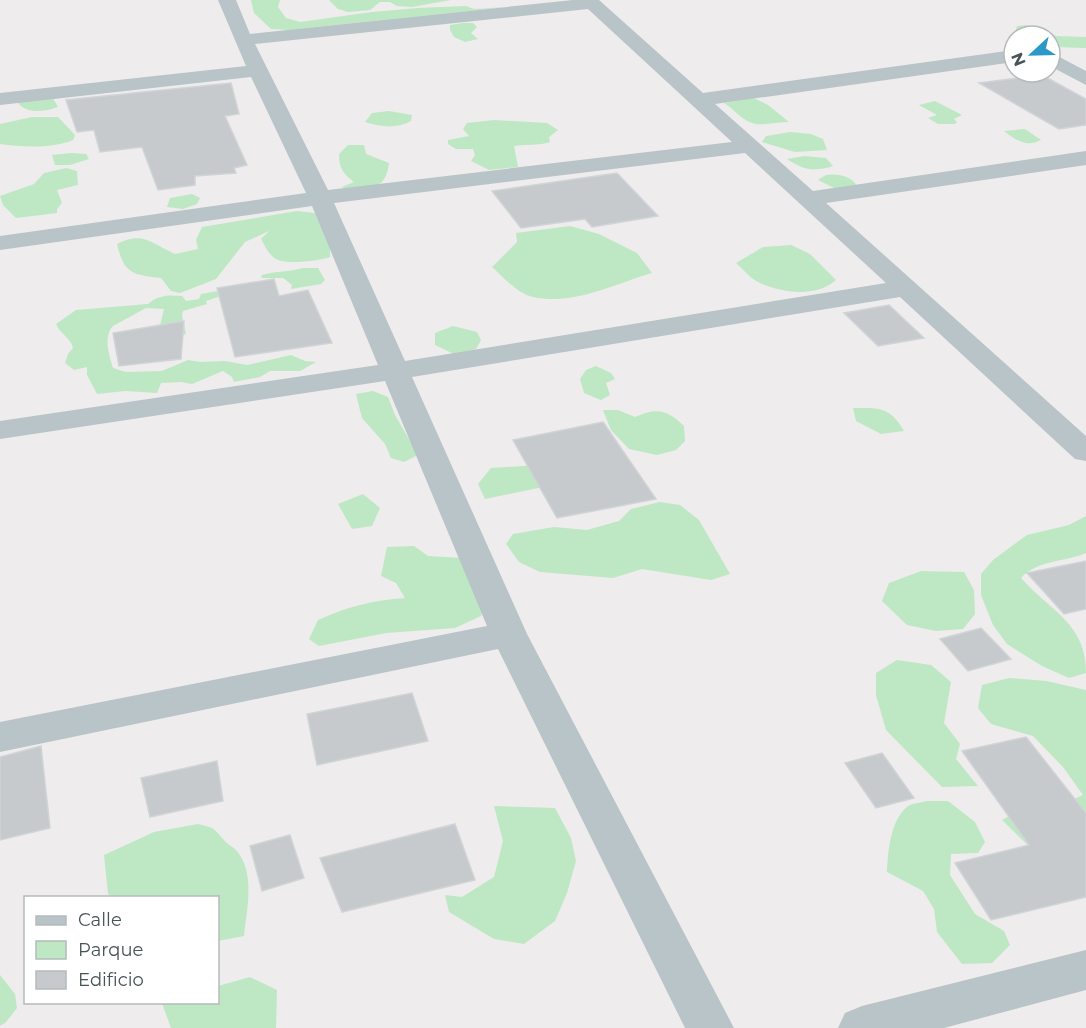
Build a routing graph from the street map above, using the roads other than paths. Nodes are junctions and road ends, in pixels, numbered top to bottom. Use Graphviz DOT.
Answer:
graph roads {
  1 [pos="227,0"];
  2 [pos="591,2"];
  3 [pos="244,40"];
  4 [pos="1002,58"];
  5 [pos="1062,65"];
  6 [pos="257,71"];
  7 [pos="1086,79"];
  8 [pos="0,99"];
  9 [pos="698,100"];
  10 [pos="750,146"];
  11 [pos="1086,158"];
  12 [pos="320,198"];
  13 [pos="808,199"];
  14 [pos="0,243"];
  15 [pos="906,288"];
  16 [pos="394,371"];
  17 [pos="0,430"];
  18 [pos="1086,452"];
  19 [pos="509,634"];
  20 [pos="0,737"];
  21 [pos="1086,970"];
  22 [pos="710,1028"];
  23 [pos="862,1028"];
  1 -- 3 [label="street"];
  2 -- 3 [label="street"];
  2 -- 9 [label="street"];
  3 -- 6 [label="street"];
  4 -- 9 [label="street"];
  5 -- 7 [label="street"];
  6 -- 8 [label="street"];
  6 -- 12 [label="street"];
  9 -- 10 [label="street"];
  10 -- 12 [label="street"];
  10 -- 13 [label="street"];
  11 -- 13 [label="street"];
  12 -- 14 [label="street"];
  12 -- 16 [label="street"];
  13 -- 15 [label="street"];
  15 -- 16 [label="street"];
  15 -- 18 [label="street"];
  16 -- 17 [label="street"];
  16 -- 19 [label="street"];
  19 -- 20 [label="street"];
  19 -- 22 [label="street"];
  21 -- 23 [label="street"];
}
